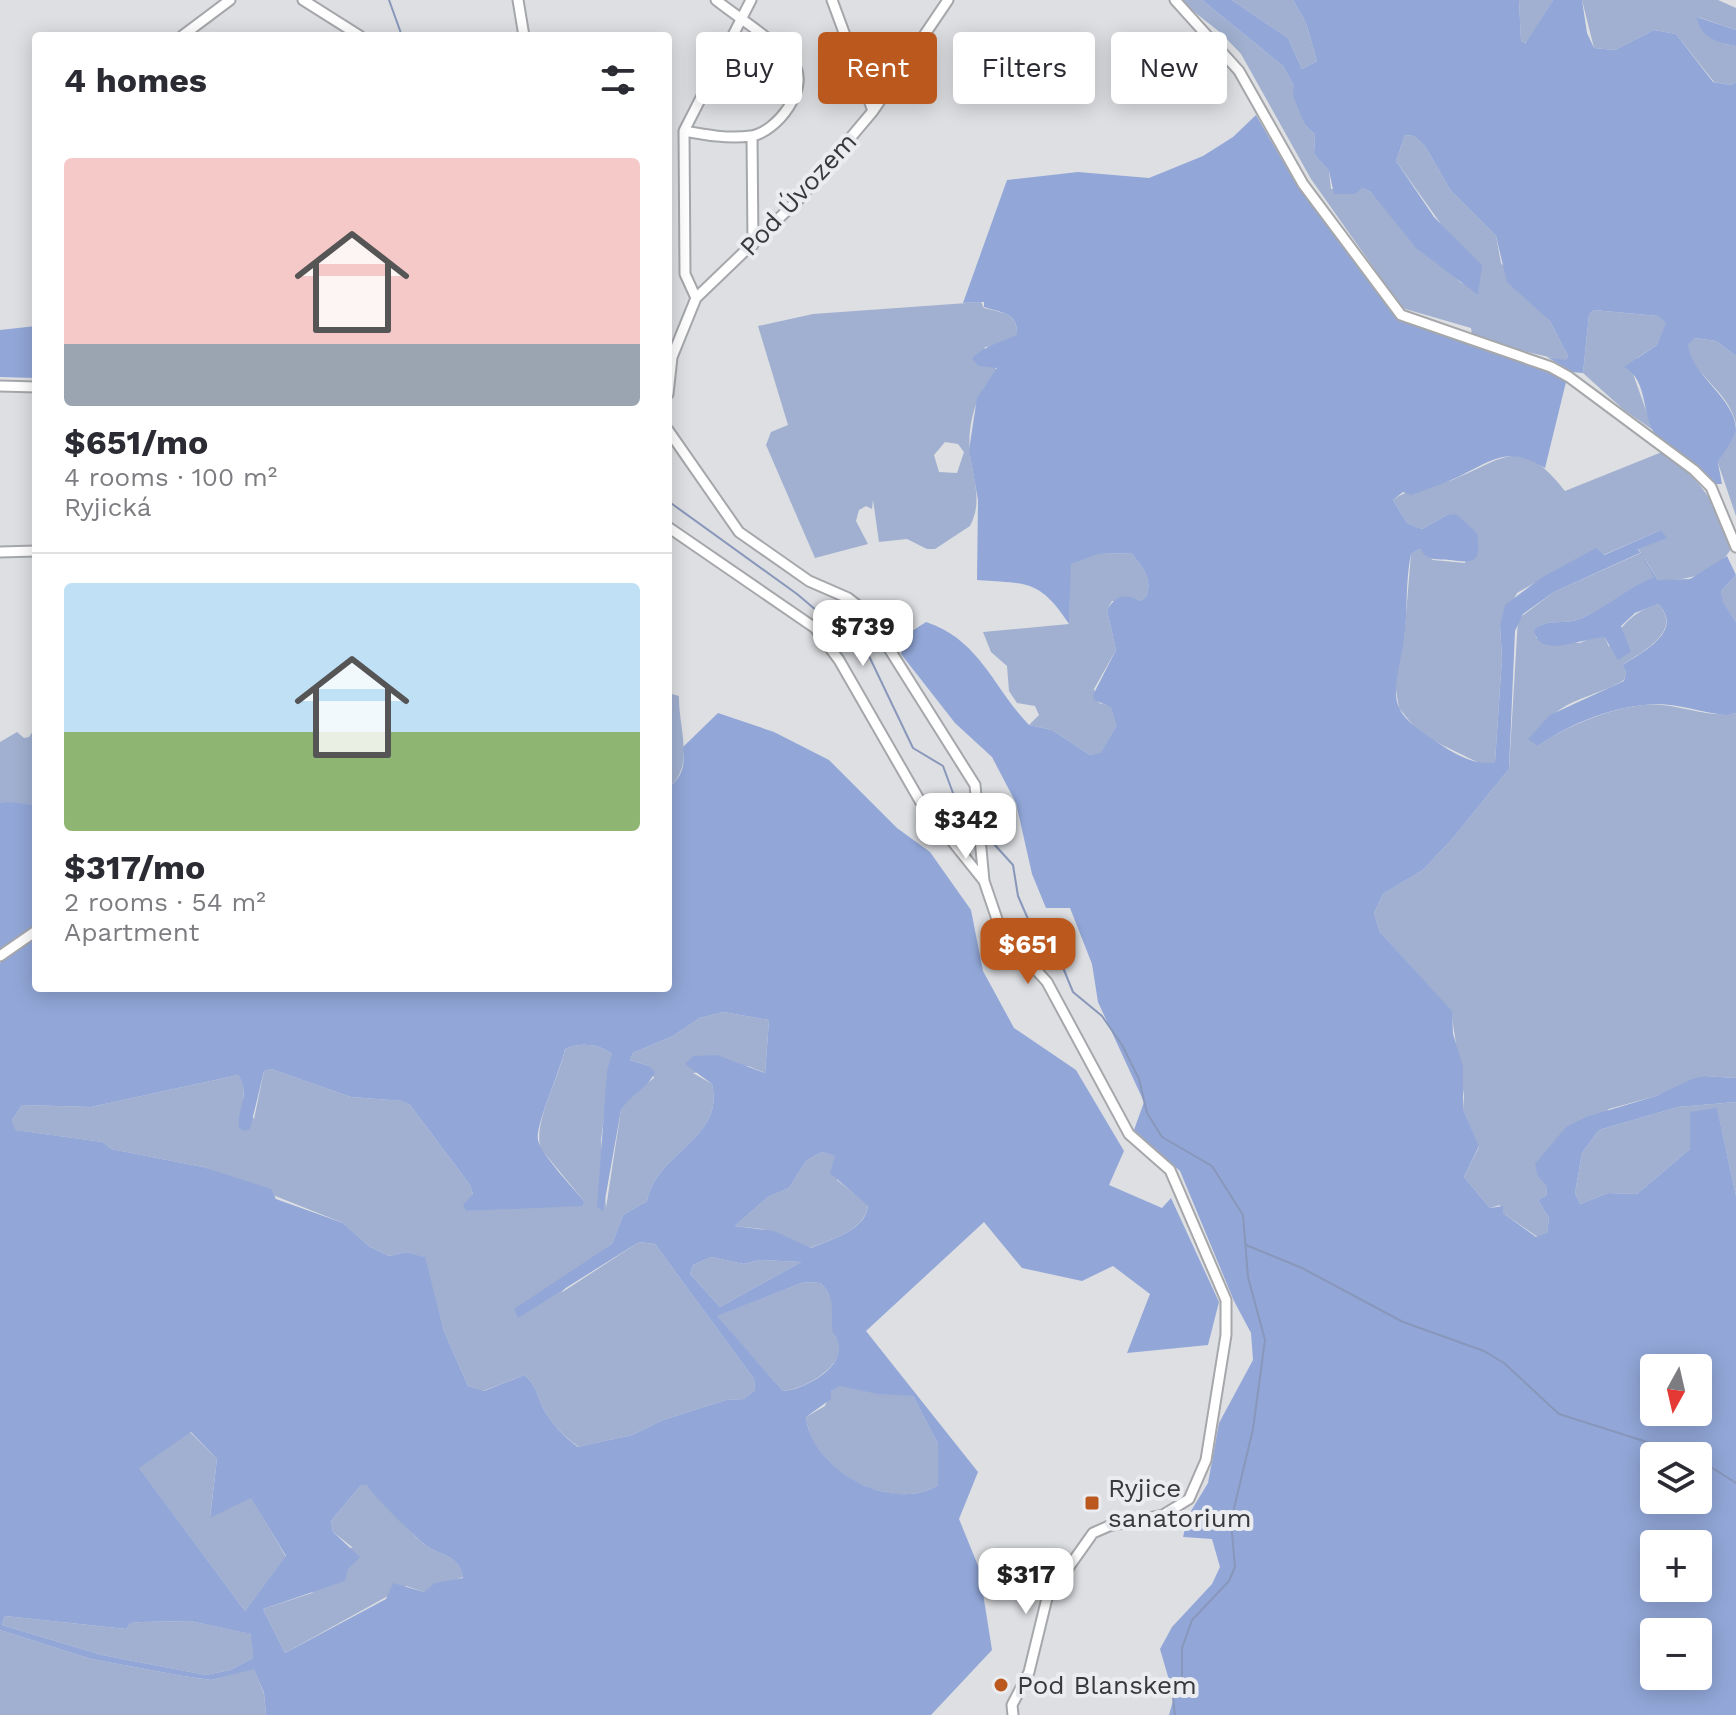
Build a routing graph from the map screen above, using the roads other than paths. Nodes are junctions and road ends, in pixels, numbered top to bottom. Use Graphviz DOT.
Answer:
graph roads {
  1 [pos="230,0"];
  2 [pos="303,0"];
  3 [pos="518,0"];
  4 [pos="716,0"];
  5 [pos="751,0"];
  6 [pos="832,0"];
  7 [pos="948,0"];
  8 [pos="1175,0"];
  9 [pos="739,18"];
  10 [pos="187,32"];
  11 [pos="354,32"];
  12 [pos="523,32"];
  13 [pos="873,111"];
  14 [pos="684,131"];
  15 [pos="752,136"];
  16 [pos="753,245"];
  17 [pos="696,298"];
  18 [pos="672,350"];
  19 [pos="0,386"];
  20 [pos="32,387"];
  21 [pos="672,436"];
  22 [pos="672,530"];
  23 [pos="1736,547"];
  24 [pos="32,551"];
  25 [pos="0,552"];
  26 [pos="984,881"];
  27 [pos="32,934"];
  28 [pos="0,956"];
  29 [pos="1013,1715"];
  1 -- 10 [label="street"];
  2 -- 11 [label="street"];
  3 -- 12 [label="street"];
  4 -- 9 [label="street"];
  5 -- 9 [label="street"];
  6 -- 13 [label="street"];
  7 -- 13 [label="street, Pod Úvozem"];
  8 -- 23 [label="street"];
  9 -- 14 [label="street"];
  9 -- 15 [label="street"];
  13 -- 16 [label="street, Pod Úvozem"];
  14 -- 15 [label="street"];
  14 -- 17 [label="street"];
  15 -- 16 [label="street"];
  16 -- 17 [label="street, Pod Úvozem"];
  17 -- 18 [label="street, Pod Úvozem"];
  19 -- 20 [label="street"];
  21 -- 26 [label="street"];
  22 -- 26 [label="street"];
  24 -- 25 [label="street"];
  26 -- 29 [label="street"];
  27 -- 28 [label="street"];
}
